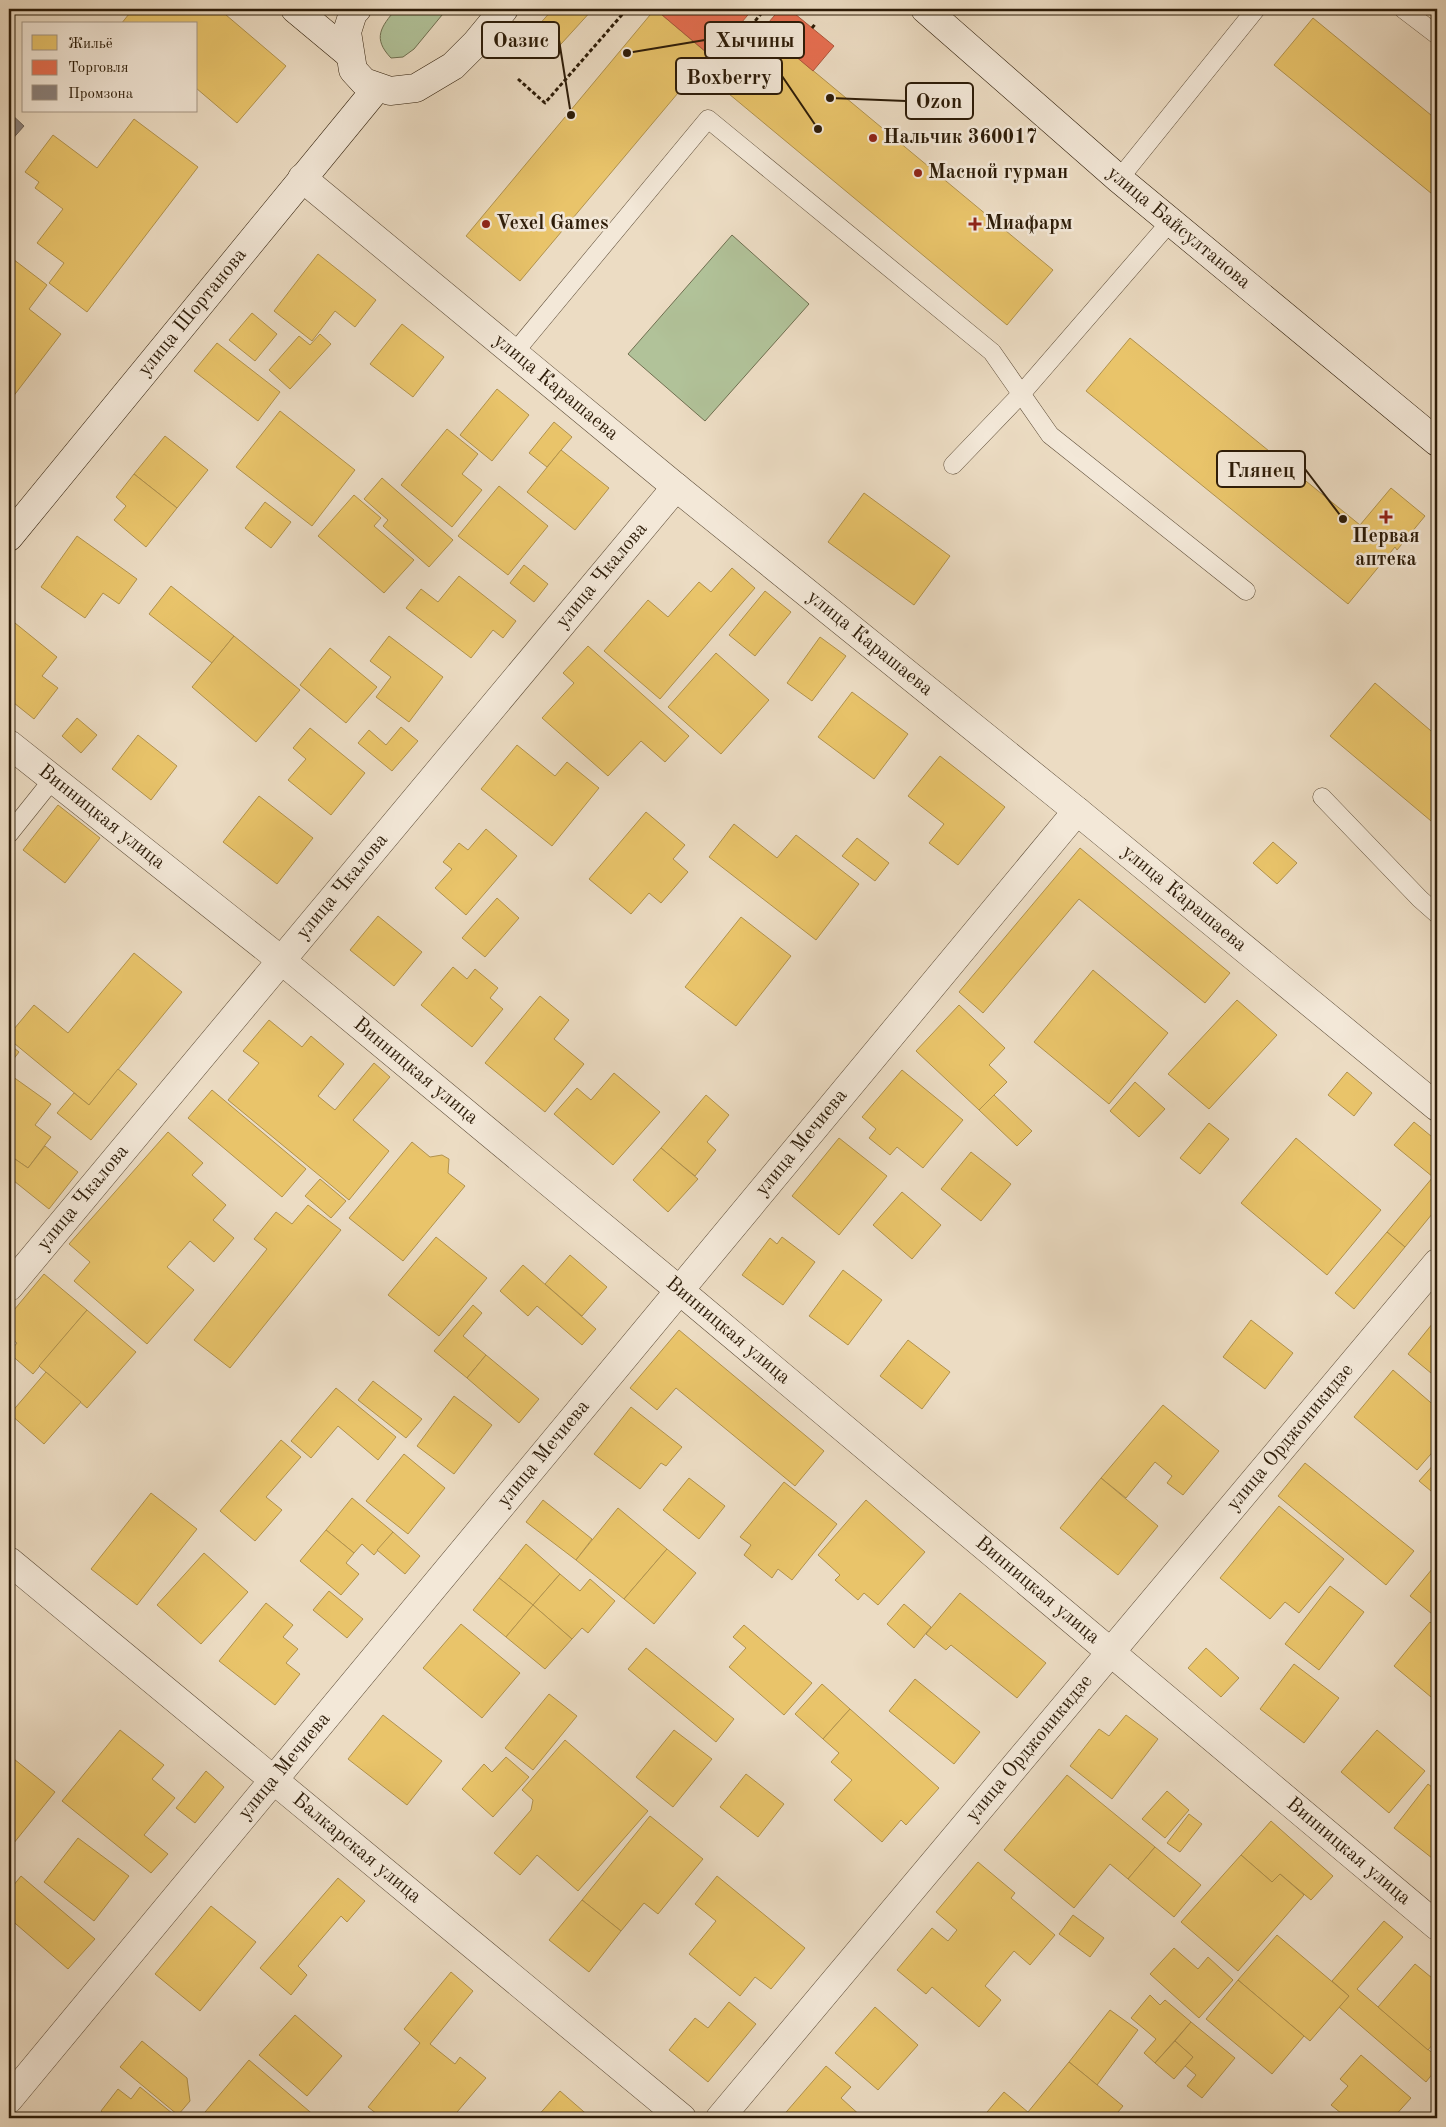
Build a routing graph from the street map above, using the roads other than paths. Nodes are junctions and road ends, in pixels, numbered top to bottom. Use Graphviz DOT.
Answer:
graph roads {
  1 [pos="295,9"];
  2 [pos="357,9"];
  3 [pos="504,9"];
  4 [pos="925,9"];
  5 [pos="1256,9"];
  6 [pos="1403,9"];
  7 [pos="1437,35"];
  8 [pos="350,54"];
  9 [pos="377,88"];
  10 [pos="302,178"];
  11 [pos="1119,179"];
  12 [pos="1170,221"];
  13 [pos="514,353"];
  14 [pos="1022,393"];
  15 [pos="1437,442"];
  16 [pos="953,466"];
  17 [pos="676,487"];
  18 [pos="9,537"];
  19 [pos="1246,591"];
  20 [pos="9,744"];
  21 [pos="53,779"];
  22 [pos="1322,797"];
  23 [pos="1077,811"];
  24 [pos="9,834"];
  25 [pos="1437,914"];
  26 [pos="281,960"];
  27 [pos="1437,1107"];
  28 [pos="1437,1263"];
  29 [pos="9,1286"];
  30 [pos="679,1290"];
  31 [pos="9,1561"];
  32 [pos="1111,1653"];
  33 [pos="274,1779"];
  34 [pos="1437,1926"];
  35 [pos="9,2099"];
  36 [pos="682,2118"];
  37 [pos="720,2118"];
  1 -- 8 [label="street"];
  2 -- 8 [label="street"];
  3 -- 9 [label="street"];
  4 -- 11 [label="street, улица Байсултанова"];
  5 -- 11 [label="lane"];
  6 -- 7 [label="lane"];
  8 -- 9 [label="street"];
  9 -- 10 [label="street, улица Шортанова"];
  10 -- 13 [label="street, улица Карашаева"];
  10 -- 18 [label="street, улица Шортанова"];
  11 -- 12 [label="street, улица Байсултанова"];
  12 -- 14 [label="lane"];
  12 -- 15 [label="street, улица Байсултанова"];
  13 -- 14 [label="lane"];
  13 -- 17 [label="street, улица Карашаева"];
  14 -- 16 [label="lane"];
  14 -- 19 [label="lane"];
  17 -- 23 [label="street, улица Карашаева"];
  17 -- 26 [label="street, улица Чкалова"];
  20 -- 21 [label="street, Винницкая улица"];
  21 -- 24 [label="lane"];
  21 -- 26 [label="street, Винницкая улица"];
  22 -- 25 [label="lane"];
  23 -- 27 [label="street, улица Карашаева"];
  23 -- 30 [label="street, улица Мечиева"];
  26 -- 29 [label="street, улица Чкалова"];
  26 -- 30 [label="street, Винницкая улица"];
  28 -- 32 [label="street, улица Орджоникидзе"];
  30 -- 32 [label="street, Винницкая улица"];
  30 -- 33 [label="street, улица Мечиева"];
  31 -- 33 [label="street, Балкарская улица"];
  32 -- 34 [label="street, Винницкая улица"];
  32 -- 37 [label="street, улица Орджоникидзе"];
  33 -- 35 [label="street, улица Мечиева"];
  33 -- 36 [label="street, Балкарская улица"];
}
